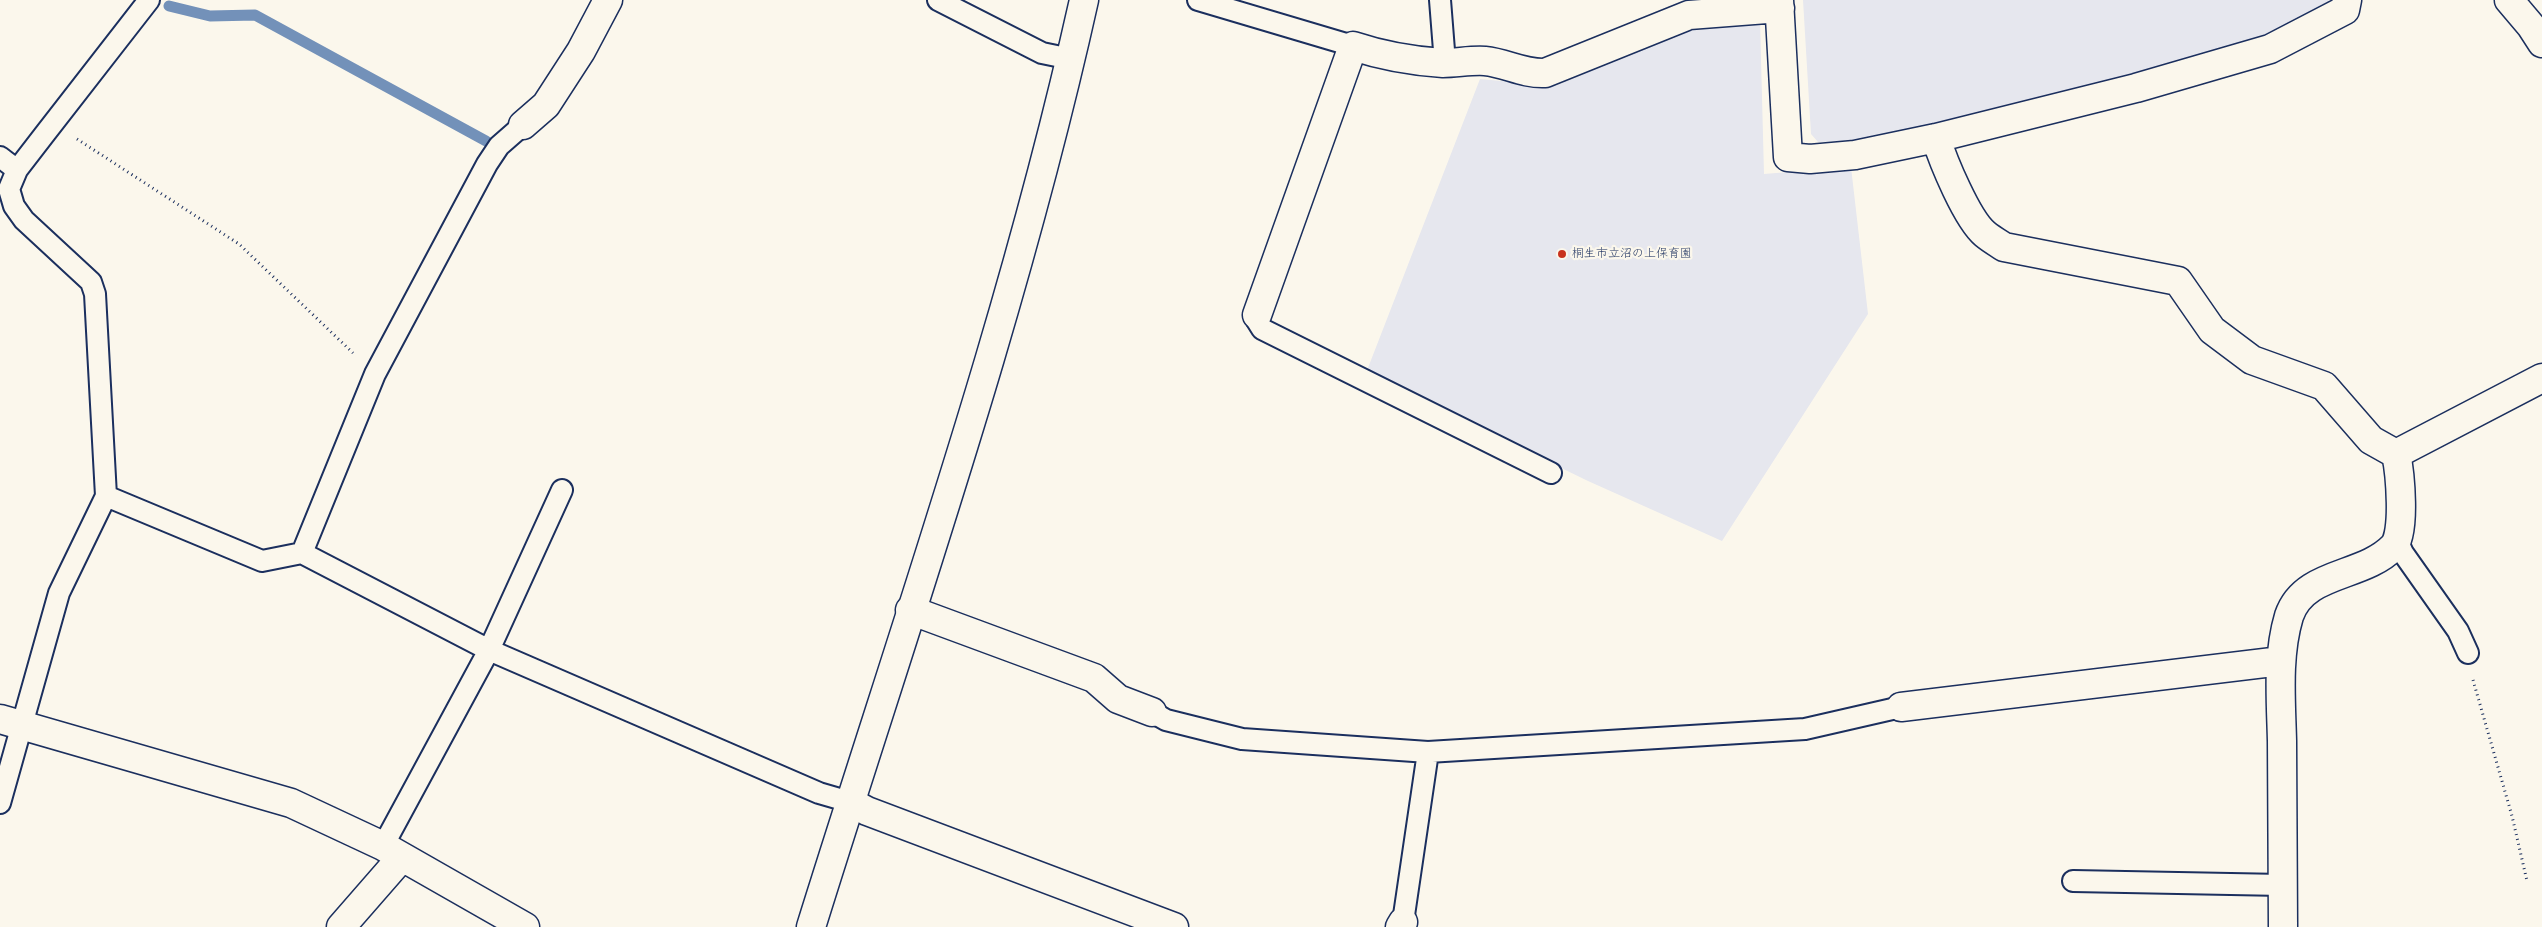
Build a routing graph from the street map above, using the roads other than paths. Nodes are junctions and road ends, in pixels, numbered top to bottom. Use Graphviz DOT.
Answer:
graph roads {
  1 [pos="150,0"];
  2 [pos="608,0"];
  3 [pos="938,0"];
  4 [pos="1084,0"];
  5 [pos="1198,0"];
  6 [pos="1440,0"];
  7 [pos="2348,0"];
  8 [pos="2509,0"];
  9 [pos="1779,4"];
  10 [pos="2542,43"];
  11 [pos="1353,46"];
  12 [pos="1071,59"];
  13 [pos="1445,63"];
  14 [pos="523,125"];
  15 [pos="1936,138"];
  16 [pos="0,157"];
  17 [pos="17,170"];
  18 [pos="1257,315"];
  19 [pos="2542,378"];
  20 [pos="2396,454"];
  21 [pos="1551,473"];
  22 [pos="562,490"];
  23 [pos="106,496"];
  24 [pos="2397,540"];
  25 [pos="302,552"];
  26 [pos="910,610"];
  27 [pos="489,650"];
  28 [pos="2468,653"];
  29 [pos="2281,661"];
  30 [pos="1901,707"];
  31 [pos="1152,712"];
  32 [pos="12,723"];
  33 [pos="1428,752"];
  34 [pos="850,802"];
  35 [pos="0,803"];
  36 [pos="393,852"];
  37 [pos="2073,881"];
  38 [pos="2283,885"];
  39 [pos="1401,925"];
  40 [pos="341,927"];
  41 [pos="526,927"];
  42 [pos="811,927"];
  43 [pos="1174,927"];
  44 [pos="2283,927"];
  1 -- 17 [label="lane"];
  2 -- 14 [label="street"];
  3 -- 12 [label="lane"];
  4 -- 12 [label="street"];
  5 -- 11 [label="lane"];
  6 -- 13 [label="lane"];
  7 -- 15 [label="street"];
  8 -- 10 [label="street"];
  9 -- 13 [label="street"];
  9 -- 15 [label="street"];
  11 -- 13 [label="street"];
  11 -- 18 [label="street"];
  12 -- 26 [label="street"];
  14 -- 25 [label="lane"];
  15 -- 20 [label="street"];
  16 -- 17 [label="lane"];
  17 -- 23 [label="lane"];
  18 -- 21 [label="lane"];
  19 -- 20 [label="street"];
  20 -- 24 [label="street"];
  22 -- 27 [label="lane"];
  23 -- 25 [label="lane"];
  23 -- 32 [label="lane"];
  24 -- 28 [label="lane"];
  24 -- 29 [label="street"];
  25 -- 27 [label="lane"];
  26 -- 31 [label="street"];
  26 -- 34 [label="street"];
  27 -- 34 [label="lane"];
  27 -- 36 [label="lane"];
  29 -- 30 [label="street"];
  29 -- 38 [label="street"];
  30 -- 33 [label="lane"];
  31 -- 33 [label="lane"];
  32 -- 35 [label="lane"];
  32 -- 36 [label="street"];
  33 -- 39 [label="lane"];
  34 -- 42 [label="street"];
  34 -- 43 [label="street"];
  36 -- 40 [label="street"];
  36 -- 41 [label="street"];
  37 -- 38 [label="lane"];
  38 -- 44 [label="street"];
}
